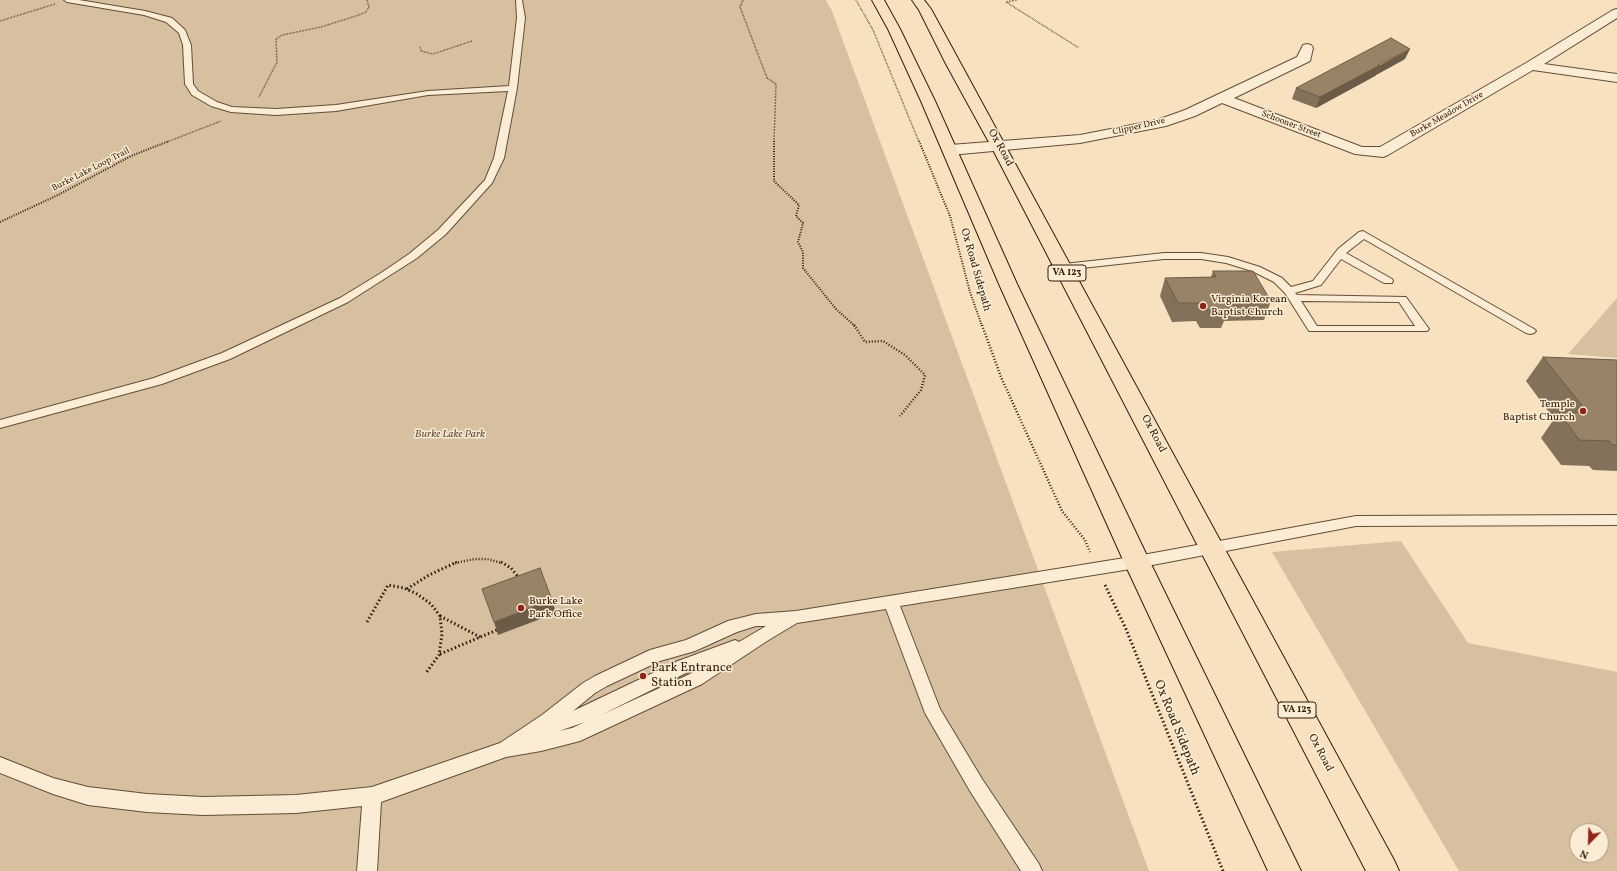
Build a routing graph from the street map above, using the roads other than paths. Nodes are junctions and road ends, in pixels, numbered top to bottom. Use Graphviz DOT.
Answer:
graph roads {
  1 [pos="67,0"];
  2 [pos="519,0"];
  3 [pos="878,0"];
  4 [pos="918,0"];
  5 [pos="1617,13"];
  6 [pos="1307,48"];
  7 [pos="1531,66"];
  8 [pos="1617,78"];
  9 [pos="513,88"];
  10 [pos="1222,98"];
  11 [pos="999,146"];
  12 [pos="950,150"];
  13 [pos="1360,151"];
  14 [pos="1341,254"];
  15 [pos="1064,267"];
  16 [pos="1388,281"];
  17 [pos="1291,295"];
  18 [pos="1530,331"];
  19 [pos="0,424"];
  20 [pos="1617,520"];
  21 [pos="1213,548"];
  22 [pos="1136,562"];
  23 [pos="891,602"];
  24 [pos="796,617"];
  25 [pos="761,636"];
  26 [pos="530,734"];
  27 [pos="506,749"];
  28 [pos="0,765"];
  29 [pos="372,796"];
  30 [pos="366,871"];
  31 [pos="1032,871"];
  32 [pos="1285,871"];
  33 [pos="1382,871"];
  1 -- 9 [label="lane"];
  2 -- 9 [label="lane"];
  3 -- 12 [label="highway"];
  4 -- 11 [label="highway, Ox Road / VA 123"];
  5 -- 7 [label="street, Burke Meadow Drive"];
  6 -- 10 [label="street, Clipper Drive"];
  7 -- 8 [label="street"];
  7 -- 13 [label="street, Burke Meadow Drive"];
  9 -- 19 [label="lane"];
  10 -- 11 [label="street, Clipper Drive"];
  10 -- 13 [label="street, Schooner Street"];
  11 -- 12 [label="street, Clipper Drive"];
  11 -- 15 [label="highway, Ox Road / VA 123"];
  12 -- 22 [label="highway"];
  14 -- 16 [label="lane"];
  14 -- 17 [label="lane"];
  14 -- 18 [label="lane"];
  15 -- 17 [label="lane"];
  15 -- 21 [label="highway, Ox Road / VA 123"];
  17 -- 17 [label="lane"];
  20 -- 21 [label="lane"];
  21 -- 22 [label="lane"];
  21 -- 33 [label="highway, Ox Road / VA 123"];
  22 -- 23 [label="lane"];
  22 -- 32 [label="highway"];
  23 -- 24 [label="lane"];
  23 -- 31 [label="lane"];
  24 -- 25 [label="lane"];
  24 -- 26 [label="lane"];
  25 -- 26 [label="lane"];
  25 -- 27 [label="lane"];
  26 -- 27 [label="lane"];
  27 -- 29 [label="lane"];
  28 -- 29 [label="lane"];
  29 -- 30 [label="lane"];
}
